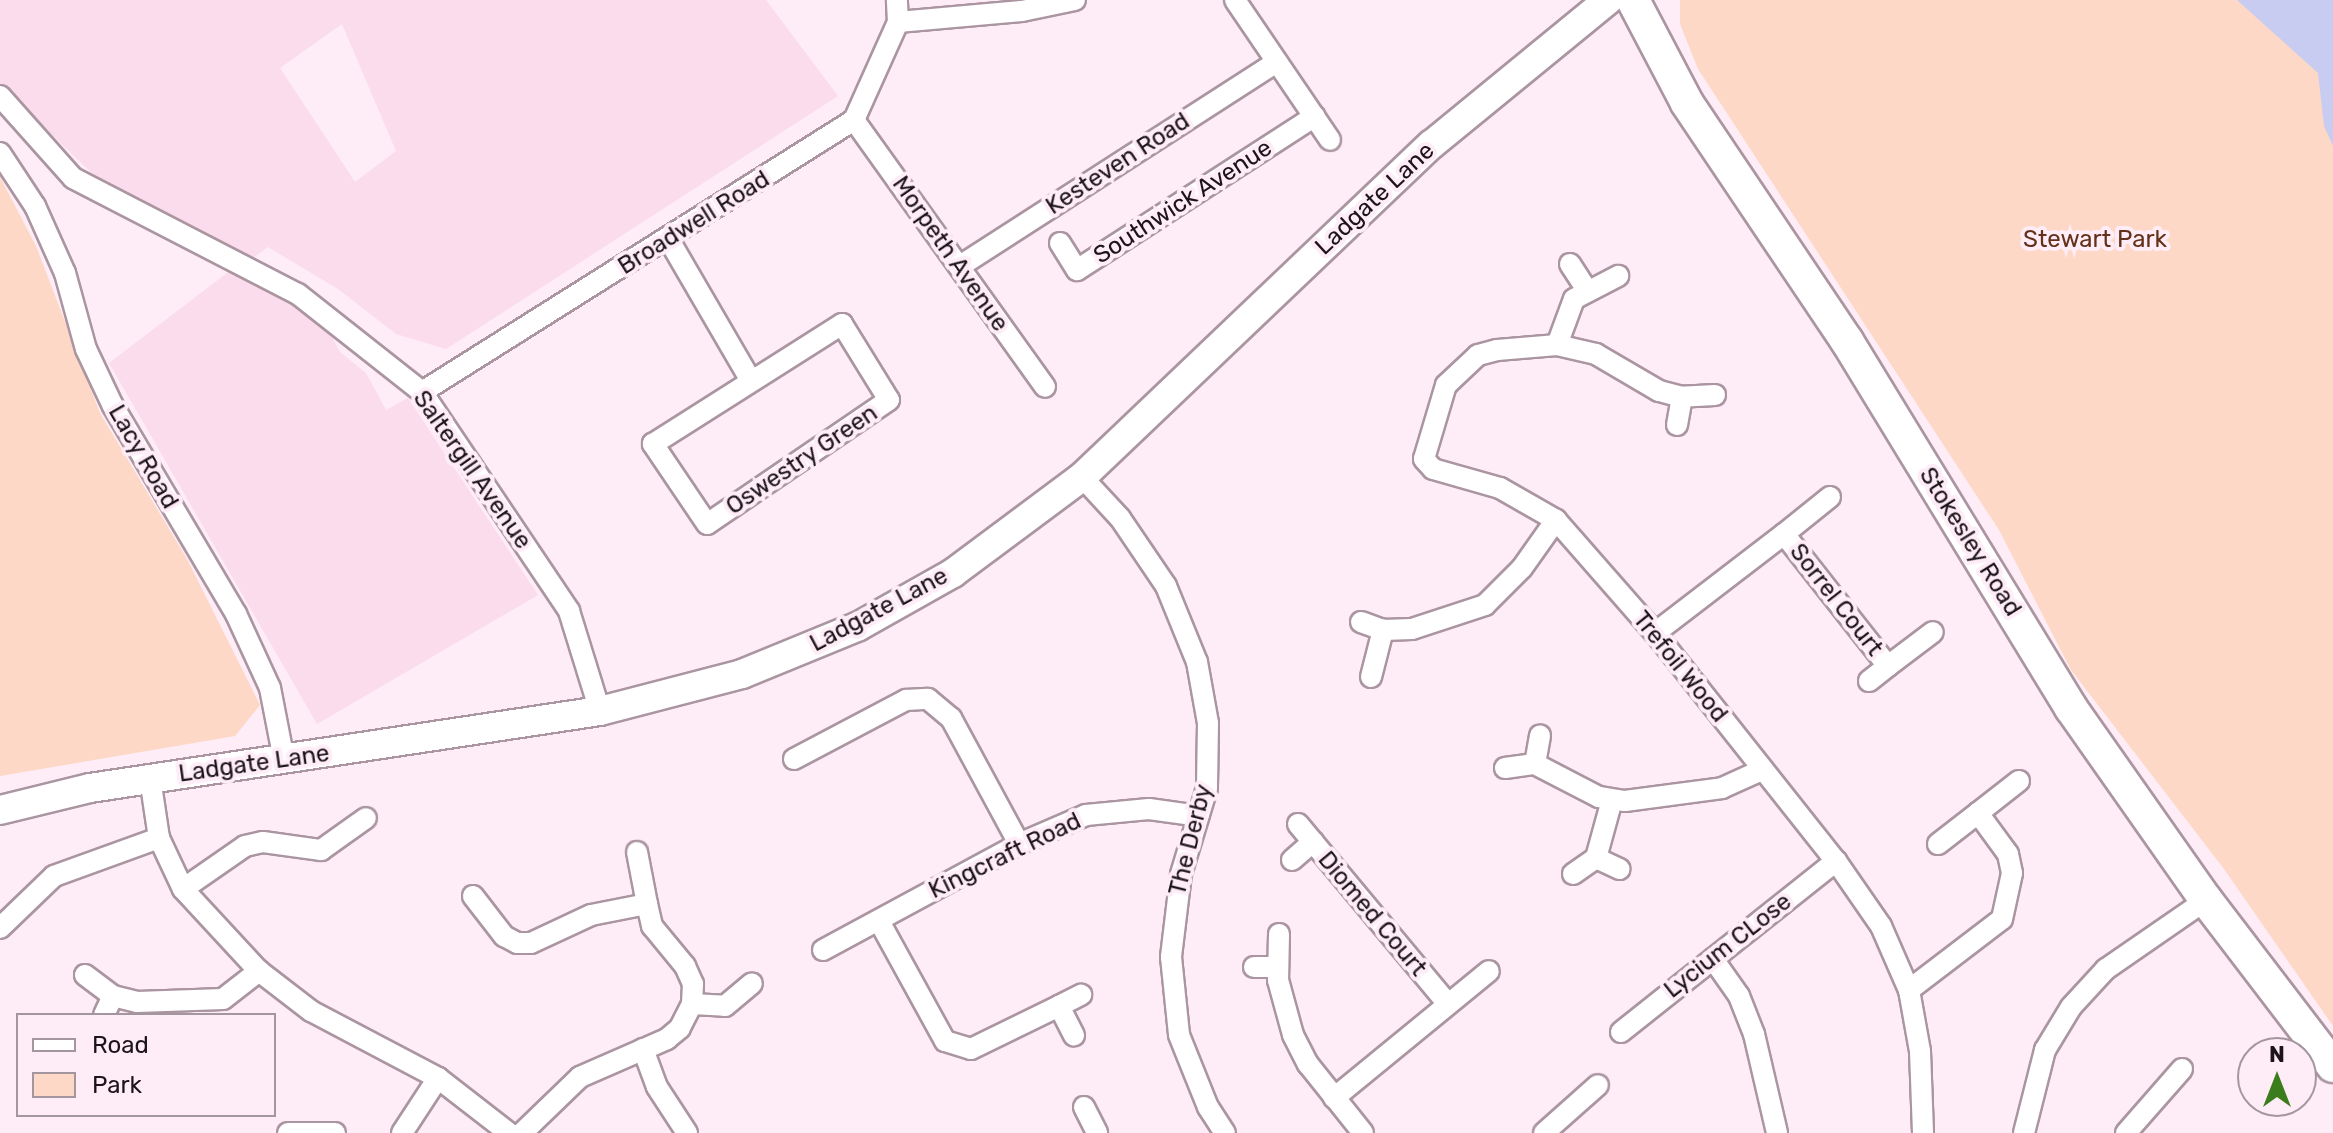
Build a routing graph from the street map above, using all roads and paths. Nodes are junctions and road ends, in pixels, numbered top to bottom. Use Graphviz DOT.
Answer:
graph roads {
  1 [pos="897,0"];
  2 [pos="1075,0"];
  3 [pos="1235,0"];
  4 [pos="1608,0"];
  5 [pos="1633,0"];
  6 [pos="898,22"];
  7 [pos="1276,62"];
  8 [pos="0,96"];
  9 [pos="1315,116"];
  10 [pos="854,120"];
  11 [pos="1330,140"];
  12 [pos="0,153"];
  13 [pos="669,240"];
  14 [pos="1060,243"];
  15 [pos="1570,264"];
  16 [pos="960,266"];
  17 [pos="1618,276"];
  18 [pos="1586,289"];
  19 [pos="1557,345"];
  20 [pos="751,381"];
  21 [pos="1045,387"];
  22 [pos="422,392"];
  23 [pos="1715,395"];
  24 [pos="1682,397"];
  25 [pos="1677,425"];
  26 [pos="1082,477"];
  27 [pos="1830,497"];
  28 [pos="1556,520"];
  29 [pos="1784,534"];
  30 [pos="1361,622"];
  31 [pos="1383,630"];
  32 [pos="1933,632"];
  33 [pos="1655,633"];
  34 [pos="1888,666"];
  35 [pos="1371,677"];
  36 [pos="1869,681"];
  37 [pos="600,711"];
  38 [pos="1540,735"];
  39 [pos="794,759"];
  40 [pos="284,760"];
  41 [pos="1535,764"];
  42 [pos="1505,768"];
  43 [pos="1762,770"];
  44 [pos="150,778"];
  45 [pos="2019,781"];
  46 [pos="1612,800"];
  47 [pos="0,810"];
  48 [pos="1978,813"];
  49 [pos="1199,816"];
  50 [pos="366,818"];
  51 [pos="1298,824"];
  52 [pos="159,838"];
  53 [pos="1313,842"];
  54 [pos="1019,844"];
  55 [pos="1938,844"];
  56 [pos="637,852"];
  57 [pos="1596,858"];
  58 [pos="1292,860"];
  59 [pos="1836,861"];
  60 [pos="1620,869"];
  61 [pos="1573,874"];
  62 [pos="183,889"];
  63 [pos="473,896"];
  64 [pos="2206,900"];
  65 [pos="647,904"];
  66 [pos="879,921"];
  67 [pos="0,928"];
  68 [pos="1279,934"];
  69 [pos="823,950"];
  70 [pos="1713,959"];
  71 [pos="1254,967"];
  72 [pos="1277,967"];
  73 [pos="259,971"];
  74 [pos="1489,971"];
  75 [pos="85,975"];
  76 [pos="752,983"];
  77 [pos="1909,990"];
  78 [pos="1081,995"];
  79 [pos="113,996"];
  80 [pos="1447,1003"];
  81 [pos="692,1004"];
  82 [pos="1059,1006"];
  83 [pos="105,1013"];
  84 [pos="1621,1032"];
  85 [pos="1074,1035"];
  86 [pos="643,1049"];
  87 [pos="2333,1066"];
  88 [pos="2182,1069"];
  89 [pos="438,1078"];
  90 [pos="1598,1085"];
  91 [pos="1334,1098"];
  92 [pos="1084,1107"];
  93 [pos="1554,1130"];
  94 [pos="288,1133"];
  95 [pos="335,1133"];
  96 [pos="402,1133"];
  97 [pos="509,1133"];
  98 [pos="522,1133"];
  99 [pos="687,1133"];
  100 [pos="1097,1133"];
  101 [pos="1225,1133"];
  102 [pos="1363,1133"];
  103 [pos="1777,1133"];
  104 [pos="1923,1133"];
  105 [pos="2024,1133"];
  106 [pos="2126,1133"];
  1 -- 6 [label="street"];
  2 -- 6 [label="street"];
  3 -- 7 [label="street"];
  4 -- 26 [label="main road, Ladgate Lane"];
  5 -- 64 [label="main road, Stokesley Road"];
  6 -- 10 [label="street"];
  7 -- 9 [label="street"];
  7 -- 16 [label="street, Kesteven Road"];
  8 -- 22 [label="street, Saltergill Avenue"];
  9 -- 11 [label="street"];
  9 -- 14 [label="street, Southwick Avenue"];
  10 -- 13 [label="street, Broadwell Road"];
  10 -- 16 [label="street, Morpeth Avenue"];
  12 -- 40 [label="street, Lacy Road"];
  13 -- 20 [label="street"];
  13 -- 22 [label="street, Broadwell Road"];
  15 -- 18 [label="street"];
  16 -- 21 [label="street, Morpeth Avenue"];
  17 -- 18 [label="street"];
  18 -- 19 [label="street"];
  19 -- 24 [label="street, Trefoil Wood"];
  19 -- 28 [label="street, Trefoil Wood"];
  20 -- 20 [label="street, Oswestry Green"];
  22 -- 37 [label="street, Saltergill Avenue"];
  23 -- 24 [label="street, Trefoil Wood"];
  24 -- 25 [label="street"];
  26 -- 37 [label="main road, Ladgate Lane"];
  26 -- 49 [label="street, The Derby"];
  27 -- 29 [label="street, Sorrel Court"];
  28 -- 31 [label="street"];
  28 -- 33 [label="street, Trefoil Wood"];
  29 -- 33 [label="street, Sorrel Court"];
  29 -- 34 [label="street, Sorrel Court"];
  30 -- 31 [label="street"];
  31 -- 35 [label="street"];
  32 -- 34 [label="street, Sorrel Court"];
  33 -- 43 [label="street, Trefoil Wood"];
  34 -- 36 [label="street, Sorrel Court"];
  37 -- 40 [label="main road, Ladgate Lane"];
  38 -- 41 [label="street"];
  39 -- 54 [label="street"];
  40 -- 44 [label="main road, Ladgate Lane"];
  41 -- 42 [label="street"];
  41 -- 46 [label="street"];
  43 -- 46 [label="street"];
  43 -- 59 [label="street, Trefoil Wood"];
  44 -- 47 [label="main road, Ladgate Lane"];
  44 -- 52 [label="street"];
  45 -- 48 [label="street"];
  46 -- 57 [label="street"];
  48 -- 55 [label="street"];
  48 -- 77 [label="street"];
  49 -- 54 [label="street, Kingcraft Road"];
  49 -- 101 [label="street, The Derby"];
  50 -- 62 [label="street"];
  51 -- 53 [label="street, Diomed Court"];
  52 -- 62 [label="street"];
  52 -- 67 [label="street"];
  53 -- 58 [label="street"];
  53 -- 80 [label="street, Diomed Court"];
  54 -- 66 [label="street, Kingcraft Road"];
  56 -- 65 [label="street"];
  57 -- 60 [label="street"];
  57 -- 61 [label="street"];
  59 -- 70 [label="street, Lycium CLose"];
  59 -- 77 [label="street, Trefoil Wood"];
  62 -- 73 [label="street"];
  63 -- 65 [label="street"];
  64 -- 87 [label="main road, Stokesley Road"];
  64 -- 105 [label="street"];
  65 -- 81 [label="street"];
  66 -- 69 [label="street, Kingcraft Road"];
  66 -- 82 [label="street"];
  68 -- 72 [label="street"];
  70 -- 84 [label="street, Lycium CLose"];
  70 -- 103 [label="street"];
  71 -- 72 [label="street"];
  72 -- 91 [label="street"];
  73 -- 79 [label="street"];
  73 -- 89 [label="street"];
  74 -- 80 [label="street"];
  75 -- 79 [label="street"];
  76 -- 81 [label="street"];
  77 -- 104 [label="street, Trefoil Wood"];
  78 -- 82 [label="street"];
  79 -- 83 [label="street"];
  80 -- 91 [label="street"];
  81 -- 86 [label="street"];
  82 -- 85 [label="street"];
  86 -- 98 [label="street"];
  86 -- 99 [label="street"];
  88 -- 106 [label="street"];
  89 -- 96 [label="street"];
  89 -- 97 [label="street"];
  90 -- 93 [label="street"];
  91 -- 102 [label="street"];
  92 -- 100 [label="street"];
  94 -- 95 [label="street"];
}
